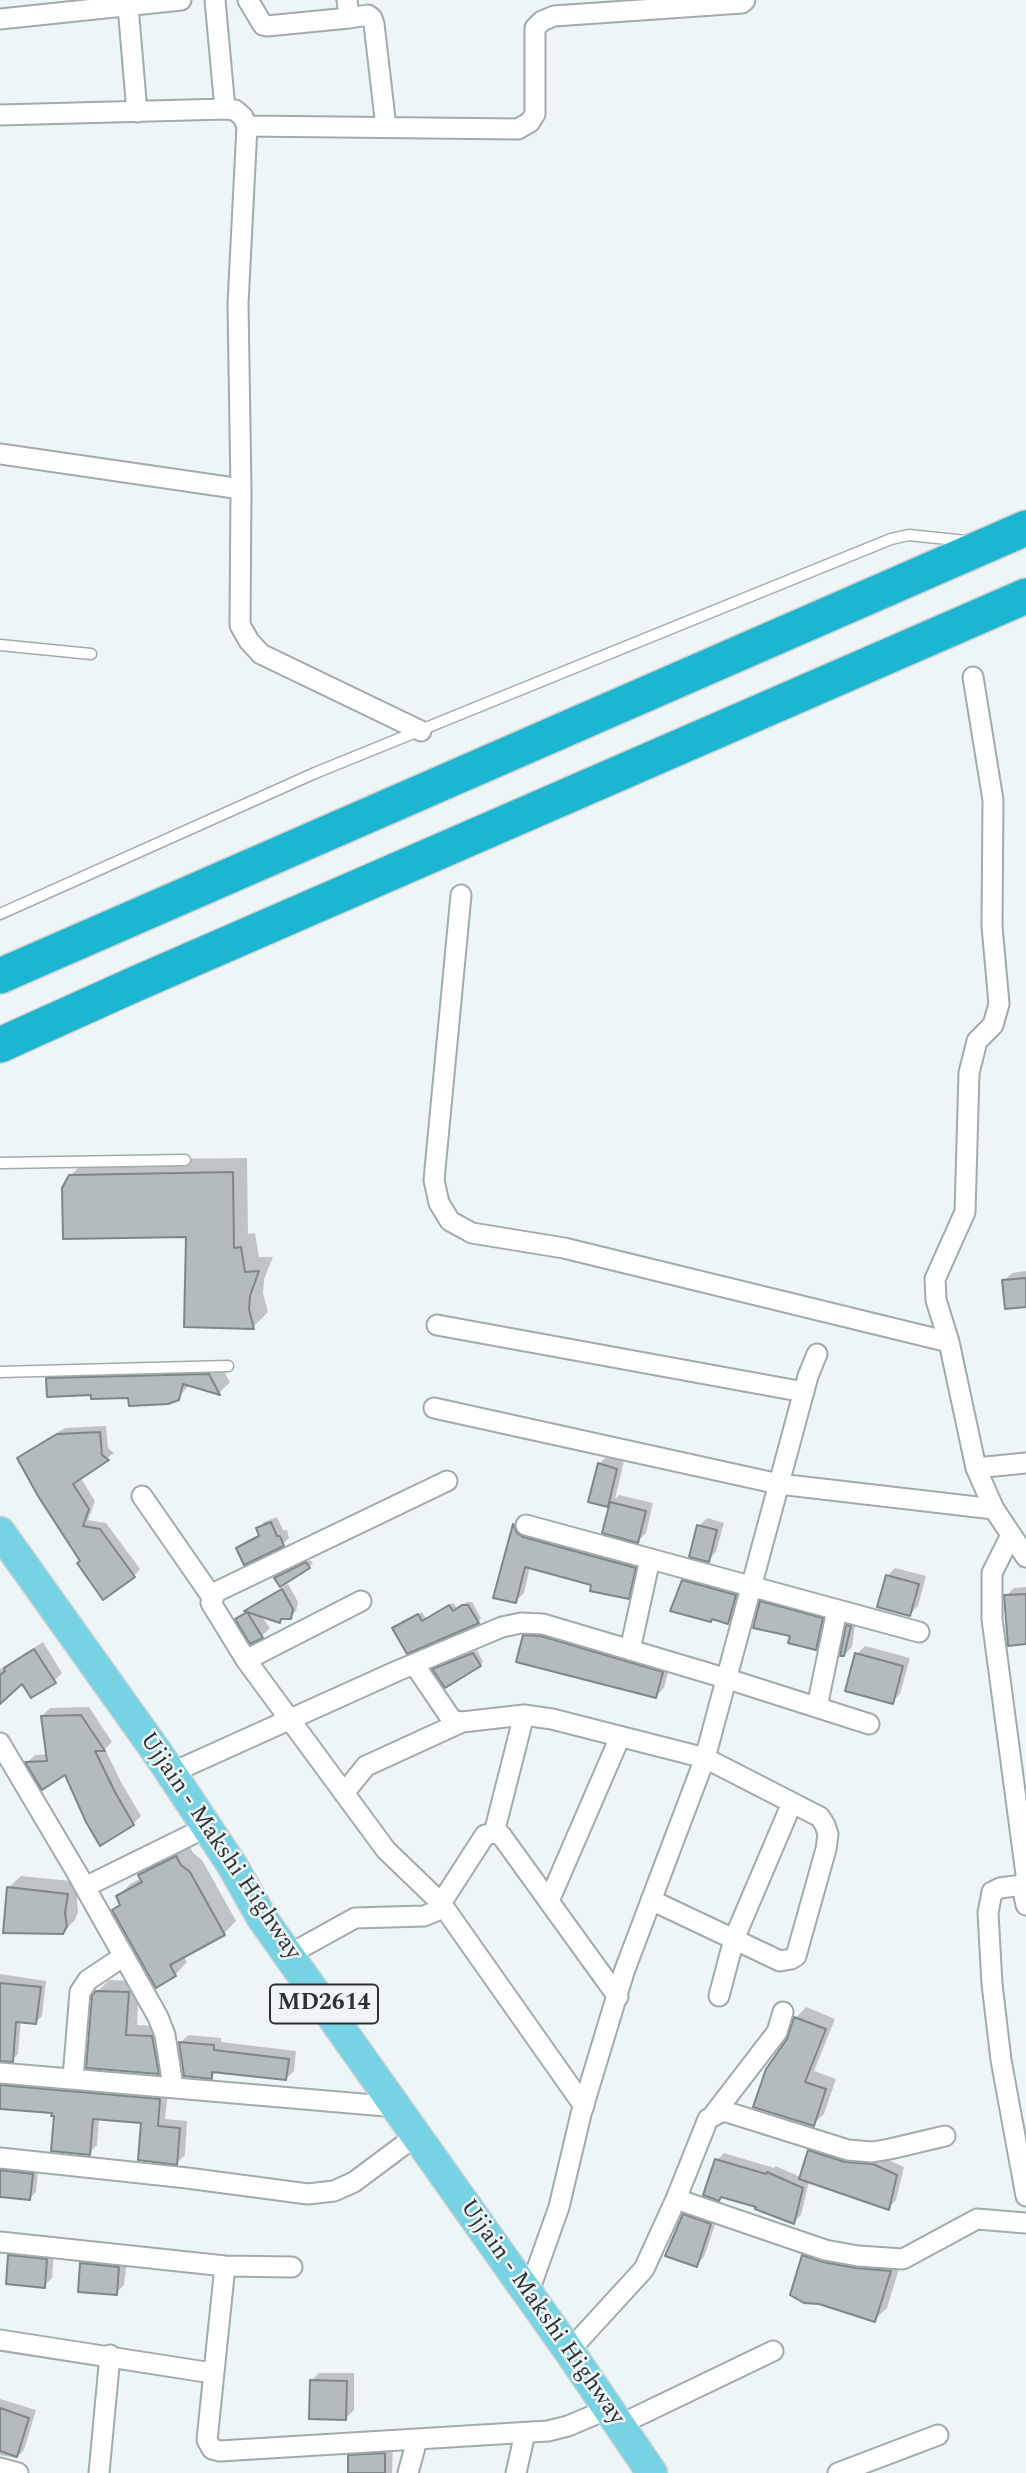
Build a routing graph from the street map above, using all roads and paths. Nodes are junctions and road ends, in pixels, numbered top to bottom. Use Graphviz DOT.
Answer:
graph roads {
  1 [pos="181,0"];
  2 [pos="215,0"];
  3 [pos="248,0"];
  4 [pos="745,0"];
  5 [pos="660,4"];
  6 [pos="128,6"];
  7 [pos="51,7"];
  8 [pos="563,8"];
  9 [pos="348,9"];
  10 [pos="0,19"];
  11 [pos="137,112"];
  12 [pos="0,115"];
  13 [pos="238,116"];
  14 [pos="386,128"];
  15 [pos="0,454"];
  16 [pos="242,489"];
  17 [pos="1026,528"];
  18 [pos="991,544"];
  19 [pos="1026,596"];
  20 [pos="0,645"];
  21 [pos="91,654"];
  22 [pos="973,677"];
  23 [pos="421,731"];
  24 [pos="461,895"];
  25 [pos="0,914"];
  26 [pos="0,976"];
  27 [pos="0,1045"];
  28 [pos="185,1160"];
  29 [pos="0,1163"];
  30 [pos="438,1325"];
  31 [pos="949,1342"];
  32 [pos="817,1354"];
  33 [pos="228,1366"];
  34 [pos="0,1372"];
  35 [pos="804,1392"];
  36 [pos="434,1408"];
  37 [pos="1026,1463"];
  38 [pos="976,1468"];
  39 [pos="447,1481"];
  40 [pos="779,1484"];
  41 [pos="142,1496"];
  42 [pos="994,1509"];
  43 [pos="527,1525"];
  44 [pos="0,1532"];
  45 [pos="1011,1535"];
  46 [pos="1026,1557"];
  47 [pos="650,1559"];
  48 [pos="752,1586"];
  49 [pos="212,1597"];
  50 [pos="361,1601"];
  51 [pos="837,1610"];
  52 [pos="919,1632"];
  53 [pos="630,1650"];
  54 [pos="247,1660"];
  55 [pos="414,1664"];
  56 [pos="728,1679"];
  57 [pos="817,1707"];
  58 [pos="524,1715"];
  59 [pos="290,1719"];
  60 [pos="462,1722"];
  61 [pos="869,1724"];
  62 [pos="620,1737"];
  63 [pos="0,1743"];
  64 [pos="705,1758"];
  65 [pos="171,1773"];
  66 [pos="344,1793"];
  67 [pos="792,1803"];
  68 [pos="207,1827"];
  69 [pos="495,1833"];
  70 [pos="1025,1879"];
  71 [pos="85,1887"];
  72 [pos="651,1900"];
  73 [pos="549,1901"];
  74 [pos="441,1903"];
  75 [pos="1026,1905"];
  76 [pos="734,1939"];
  77 [pos="290,1954"];
  78 [pos="124,1955"];
  79 [pos="719,1996"];
  80 [pos="618,1997"];
  81 [pos="783,2012"];
  82 [pos="0,2073"];
  83 [pos="73,2078"];
  84 [pos="173,2086"];
  85 [pos="584,2106"];
  86 [pos="397,2107"];
  87 [pos="714,2114"];
  88 [pos="1019,2123"];
  89 [pos="417,2136"];
  90 [pos="945,2136"];
  91 [pos="0,2158"];
  92 [pos="1026,2196"];
  93 [pos="676,2199"];
  94 [pos="1026,2223"];
  95 [pos="0,2242"];
  96 [pos="225,2266"];
  97 [pos="292,2267"];
  98 [pos="528,2294"];
  99 [pos="0,2340"];
  100 [pos="569,2351"];
  101 [pos="773,2351"];
  102 [pos="110,2355"];
  103 [pos="212,2373"];
  104 [pos="614,2417"];
  105 [pos="525,2433"];
  106 [pos="938,2435"];
  107 [pos="417,2440"];
  108 [pos="640,2466"];
  109 [pos="0,2468"];
  110 [pos="18,2473"];
  111 [pos="99,2473"];
  112 [pos="408,2473"];
  113 [pos="516,2473"];
  114 [pos="838,2473"];
  1 -- 6 [label="street"];
  2 -- 13 [label="street"];
  3 -- 9 [label="street"];
  4 -- 5 [label="street"];
  5 -- 8 [label="street"];
  6 -- 7 [label="street"];
  6 -- 11 [label="street"];
  7 -- 10 [label="street"];
  8 -- 14 [label="street"];
  9 -- 14 [label="street"];
  11 -- 12 [label="street"];
  11 -- 13 [label="street"];
  13 -- 14 [label="street"];
  13 -- 16 [label="street"];
  15 -- 16 [label="street"];
  16 -- 23 [label="street"];
  17 -- 18 [label="highway"];
  18 -- 23 [label="lane"];
  18 -- 26 [label="highway"];
  19 -- 27 [label="highway"];
  20 -- 21 [label="lane"];
  22 -- 31 [label="street"];
  23 -- 25 [label="lane"];
  24 -- 31 [label="street"];
  28 -- 29 [label="lane"];
  30 -- 35 [label="street"];
  31 -- 38 [label="street"];
  32 -- 35 [label="street"];
  33 -- 34 [label="lane"];
  35 -- 40 [label="street"];
  36 -- 40 [label="street"];
  37 -- 38 [label="street"];
  38 -- 42 [label="street"];
  39 -- 49 [label="street"];
  40 -- 42 [label="street"];
  40 -- 48 [label="street"];
  41 -- 49 [label="street"];
  42 -- 45 [label="street"];
  43 -- 47 [label="street"];
  44 -- 65 [label="main road, Ujjain - Makshi Highway / MD2614"];
  45 -- 46 [label="street"];
  45 -- 70 [label="street"];
  47 -- 48 [label="street"];
  47 -- 53 [label="street"];
  48 -- 51 [label="street"];
  48 -- 56 [label="street"];
  49 -- 54 [label="street"];
  50 -- 54 [label="street"];
  51 -- 52 [label="street"];
  51 -- 57 [label="street"];
  53 -- 55 [label="street"];
  53 -- 56 [label="street"];
  54 -- 59 [label="street"];
  55 -- 59 [label="street"];
  55 -- 60 [label="street"];
  56 -- 57 [label="street"];
  56 -- 64 [label="street"];
  57 -- 61 [label="street"];
  58 -- 60 [label="street"];
  58 -- 62 [label="street"];
  58 -- 69 [label="street"];
  59 -- 65 [label="street"];
  59 -- 66 [label="street"];
  60 -- 66 [label="street"];
  62 -- 64 [label="street"];
  62 -- 73 [label="street"];
  63 -- 71 [label="street"];
  64 -- 67 [label="street"];
  64 -- 72 [label="street"];
  65 -- 68 [label="main road, Ujjain - Makshi Highway / MD2614"];
  66 -- 74 [label="street"];
  67 -- 76 [label="street"];
  67 -- 76 [label="street"];
  68 -- 71 [label="street"];
  68 -- 77 [label="main road, Ujjain - Makshi Highway / MD2614"];
  69 -- 73 [label="street"];
  69 -- 74 [label="street"];
  70 -- 75 [label="street"];
  70 -- 88 [label="street"];
  71 -- 78 [label="street"];
  72 -- 76 [label="street"];
  72 -- 80 [label="street"];
  73 -- 80 [label="street"];
  74 -- 77 [label="street"];
  74 -- 85 [label="street"];
  76 -- 79 [label="street"];
  77 -- 86 [label="main road, Ujjain - Makshi Highway / MD2614"];
  78 -- 83 [label="street"];
  78 -- 84 [label="street"];
  80 -- 85 [label="street"];
  81 -- 87 [label="street"];
  82 -- 83 [label="street"];
  83 -- 84 [label="street"];
  84 -- 86 [label="street"];
  85 -- 98 [label="street"];
  86 -- 89 [label="main road, Ujjain - Makshi Highway / MD2614"];
  87 -- 90 [label="street"];
  87 -- 93 [label="street"];
  88 -- 92 [label="street"];
  89 -- 91 [label="street"];
  89 -- 98 [label="main road, Ujjain - Makshi Highway / MD2614"];
  93 -- 94 [label="street"];
  93 -- 100 [label="street"];
  95 -- 96 [label="street"];
  96 -- 97 [label="street"];
  96 -- 103 [label="street"];
  98 -- 100 [label="main road, Ujjain - Makshi Highway / MD2614"];
  99 -- 102 [label="street"];
  100 -- 104 [label="main road, Ujjain - Makshi Highway / MD2614"];
  101 -- 104 [label="street"];
  102 -- 103 [label="street"];
  102 -- 111 [label="street"];
  103 -- 107 [label="street"];
  104 -- 105 [label="street"];
  104 -- 108 [label="main road, Ujjain - Makshi Highway / MD2614"];
  105 -- 107 [label="street"];
  105 -- 113 [label="street"];
  106 -- 114 [label="street"];
  107 -- 112 [label="street"];
  109 -- 110 [label="street"];
}
